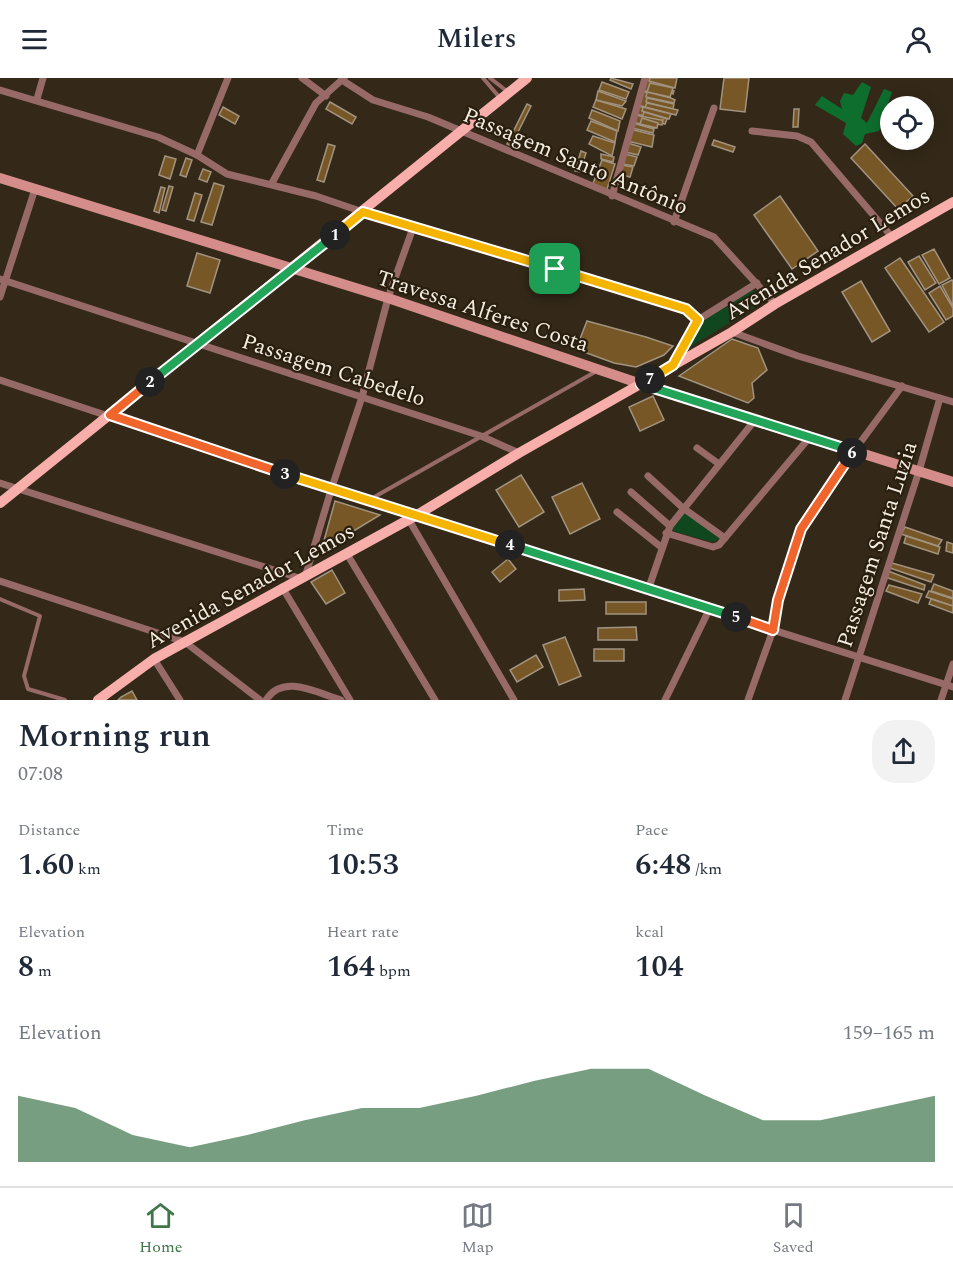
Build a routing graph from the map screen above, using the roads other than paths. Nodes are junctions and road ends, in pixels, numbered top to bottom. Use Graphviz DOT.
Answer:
graph roads {
  1 [pos="43,78"];
  2 [pos="228,78"];
  3 [pos="302,78"];
  4 [pos="483,78"];
  5 [pos="490,78"];
  6 [pos="527,78"];
  7 [pos="645,78"];
  8 [pos="343,79"];
  9 [pos="0,90"];
  10 [pos="326,96"];
  11 [pos="505,96"];
  12 [pos="37,99"];
  13 [pos="714,108"];
  14 [pos="460,131"];
  15 [pos="752,131"];
  16 [pos="197,155"];
  17 [pos="0,178"];
  18 [pos="272,183"];
  19 [pos="35,189"];
  20 [pos="612,196"];
  21 [pos="953,202"];
  22 [pos="363,212"];
  23 [pos="674,222"];
  24 [pos="414,225"];
  25 [pos="892,237"];
  26 [pos="292,270"];
  27 [pos="3,280"];
  28 [pos="757,283"];
  29 [pos="0,297"];
  30 [pos="388,298"];
  31 [pos="775,304"];
  32 [pos="698,320"];
  33 [pos="732,332"];
  34 [pos="199,343"];
  35 [pos="673,365"];
  36 [pos="599,369"];
  37 [pos="0,380"];
  38 [pos="641,384"];
  39 [pos="902,386"];
  40 [pos="362,397"];
  41 [pos="939,398"];
  42 [pos="953,402"];
  43 [pos="110,415"];
  44 [pos="755,420"];
  45 [pos="481,436"];
  46 [pos="809,438"];
  47 [pos="697,448"];
  48 [pos="853,451"];
  49 [pos="519,453"];
  50 [pos="719,464"];
  51 [pos="919,471"];
  52 [pos="648,476"];
  53 [pos="953,482"];
  54 [pos="0,483"];
  55 [pos="18,489"];
  56 [pos="331,490"];
  57 [pos="631,492"];
  58 [pos="369,500"];
  59 [pos="0,503"];
  60 [pos="683,508"];
  61 [pos="617,512"];
  62 [pos="413,517"];
  63 [pos="668,529"];
  64 [pos="725,538"];
  65 [pos="661,547"];
  66 [pos="347,554"];
  67 [pos="303,576"];
  68 [pos="0,581"];
  69 [pos="282,587"];
  70 [pos="648,590"];
  71 [pos="0,599"];
  72 [pos="710,608"];
  73 [pos="773,630"];
  74 [pos="185,642"];
  75 [pos="859,658"];
  76 [pos="154,659"];
  77 [pos="953,664"];
  78 [pos="950,686"];
  79 [pos="57,699"];
  80 [pos="64,700"];
  81 [pos="98,700"];
  82 [pos="180,700"];
  83 [pos="260,700"];
  84 [pos="266,700"];
  85 [pos="341,700"];
  86 [pos="350,700"];
  87 [pos="435,700"];
  88 [pos="514,700"];
  89 [pos="665,700"];
  90 [pos="748,700"];
  91 [pos="845,700"];
  92 [pos="941,700"];
  1 -- 12 [label="street"];
  2 -- 16 [label="street"];
  3 -- 10 [label="street"];
  4 -- 11 [label="lane"];
  5 -- 11 [label="lane"];
  6 -- 11 [label="main road"];
  7 -- 20 [label="street"];
  8 -- 10 [label="street"];
  8 -- 14 [label="street, Passagem Santo Antônio"];
  9 -- 12 [label="street"];
  10 -- 18 [label="street"];
  11 -- 14 [label="main road"];
  12 -- 16 [label="street"];
  13 -- 23 [label="street"];
  14 -- 20 [label="street, Passagem Santo Antônio"];
  14 -- 22 [label="main road"];
  15 -- 25 [label="street"];
  16 -- 18 [label="street"];
  17 -- 19 [label="street, Travessa Alferes Costa"];
  18 -- 22 [label="street"];
  19 -- 26 [label="street, Travessa Alferes Costa"];
  19 -- 27 [label="street"];
  20 -- 23 [label="street, Passagem Santo Antônio"];
  21 -- 25 [label="main road, Avenida Senador Lemos"];
  22 -- 24 [label="street"];
  22 -- 26 [label="main road"];
  23 -- 28 [label="street, Passagem Santo Antônio"];
  24 -- 30 [label="street"];
  24 -- 32 [label="street"];
  25 -- 31 [label="main road, Avenida Senador Lemos"];
  26 -- 30 [label="street, Travessa Alferes Costa"];
  26 -- 34 [label="main road"];
  27 -- 29 [label="street"];
  27 -- 34 [label="street, Passagem Cabedelo"];
  28 -- 31 [label="street, Passagem Santo Antônio"];
  28 -- 32 [label="street"];
  30 -- 36 [label="street, Travessa Alferes Costa"];
  30 -- 40 [label="street"];
  31 -- 33 [label="main road, Avenida Senador Lemos"];
  32 -- 35 [label="street"];
  33 -- 35 [label="main road, Avenida Senador Lemos"];
  33 -- 39 [label="street"];
  34 -- 40 [label="street, Passagem Cabedelo"];
  34 -- 43 [label="main road"];
  35 -- 38 [label="main road, Avenida Senador Lemos"];
  36 -- 38 [label="street, Travessa Alferes Costa"];
  36 -- 45 [label="lane"];
  37 -- 43 [label="street"];
  38 -- 44 [label="street, Travessa Alferes Costa"];
  38 -- 49 [label="main road, Avenida Senador Lemos"];
  39 -- 41 [label="street"];
  39 -- 48 [label="street"];
  40 -- 45 [label="street, Passagem Cabedelo"];
  40 -- 56 [label="street"];
  41 -- 42 [label="street"];
  41 -- 51 [label="street, Passagem Santa Luzia"];
  43 -- 55 [label="main road"];
  43 -- 56 [label="street"];
  44 -- 46 [label="street, Travessa Alferes Costa"];
  44 -- 50 [label="street"];
  45 -- 49 [label="street, Passagem Cabedelo"];
  45 -- 58 [label="lane"];
  46 -- 48 [label="street, Travessa Alferes Costa"];
  46 -- 64 [label="street"];
  47 -- 50 [label="street"];
  48 -- 51 [label="street, Travessa Alferes Costa"];
  48 -- 73 [label="street"];
  49 -- 62 [label="main road, Avenida Senador Lemos"];
  50 -- 60 [label="street"];
  51 -- 53 [label="street, Travessa Alferes Costa"];
  51 -- 75 [label="street, Passagem Santa Luzia"];
  52 -- 60 [label="street"];
  54 -- 55 [label="street"];
  55 -- 59 [label="main road"];
  55 -- 67 [label="street"];
  56 -- 58 [label="street"];
  56 -- 67 [label="street"];
  57 -- 63 [label="street"];
  58 -- 62 [label="street"];
  60 -- 63 [label="street"];
  60 -- 64 [label="street"];
  61 -- 65 [label="street"];
  62 -- 66 [label="main road, Avenida Senador Lemos"];
  62 -- 70 [label="street"];
  62 -- 88 [label="street"];
  63 -- 64 [label="street"];
  63 -- 65 [label="street"];
  65 -- 70 [label="street"];
  66 -- 67 [label="main road, Avenida Senador Lemos"];
  66 -- 87 [label="street"];
  67 -- 69 [label="main road, Avenida Senador Lemos"];
  68 -- 74 [label="street"];
  69 -- 74 [label="main road, Avenida Senador Lemos"];
  69 -- 86 [label="street"];
  70 -- 72 [label="street"];
  71 -- 79 [label="lane"];
  72 -- 73 [label="street"];
  72 -- 89 [label="street"];
  73 -- 75 [label="street"];
  73 -- 90 [label="street"];
  74 -- 76 [label="main road, Avenida Senador Lemos"];
  74 -- 83 [label="street"];
  75 -- 78 [label="street"];
  75 -- 91 [label="street, Passagem Santa Luzia"];
  76 -- 81 [label="main road, Avenida Senador Lemos"];
  76 -- 82 [label="street"];
  77 -- 78 [label="street"];
  78 -- 92 [label="street"];
  79 -- 80 [label="lane"];
  84 -- 85 [label="street"];
}
